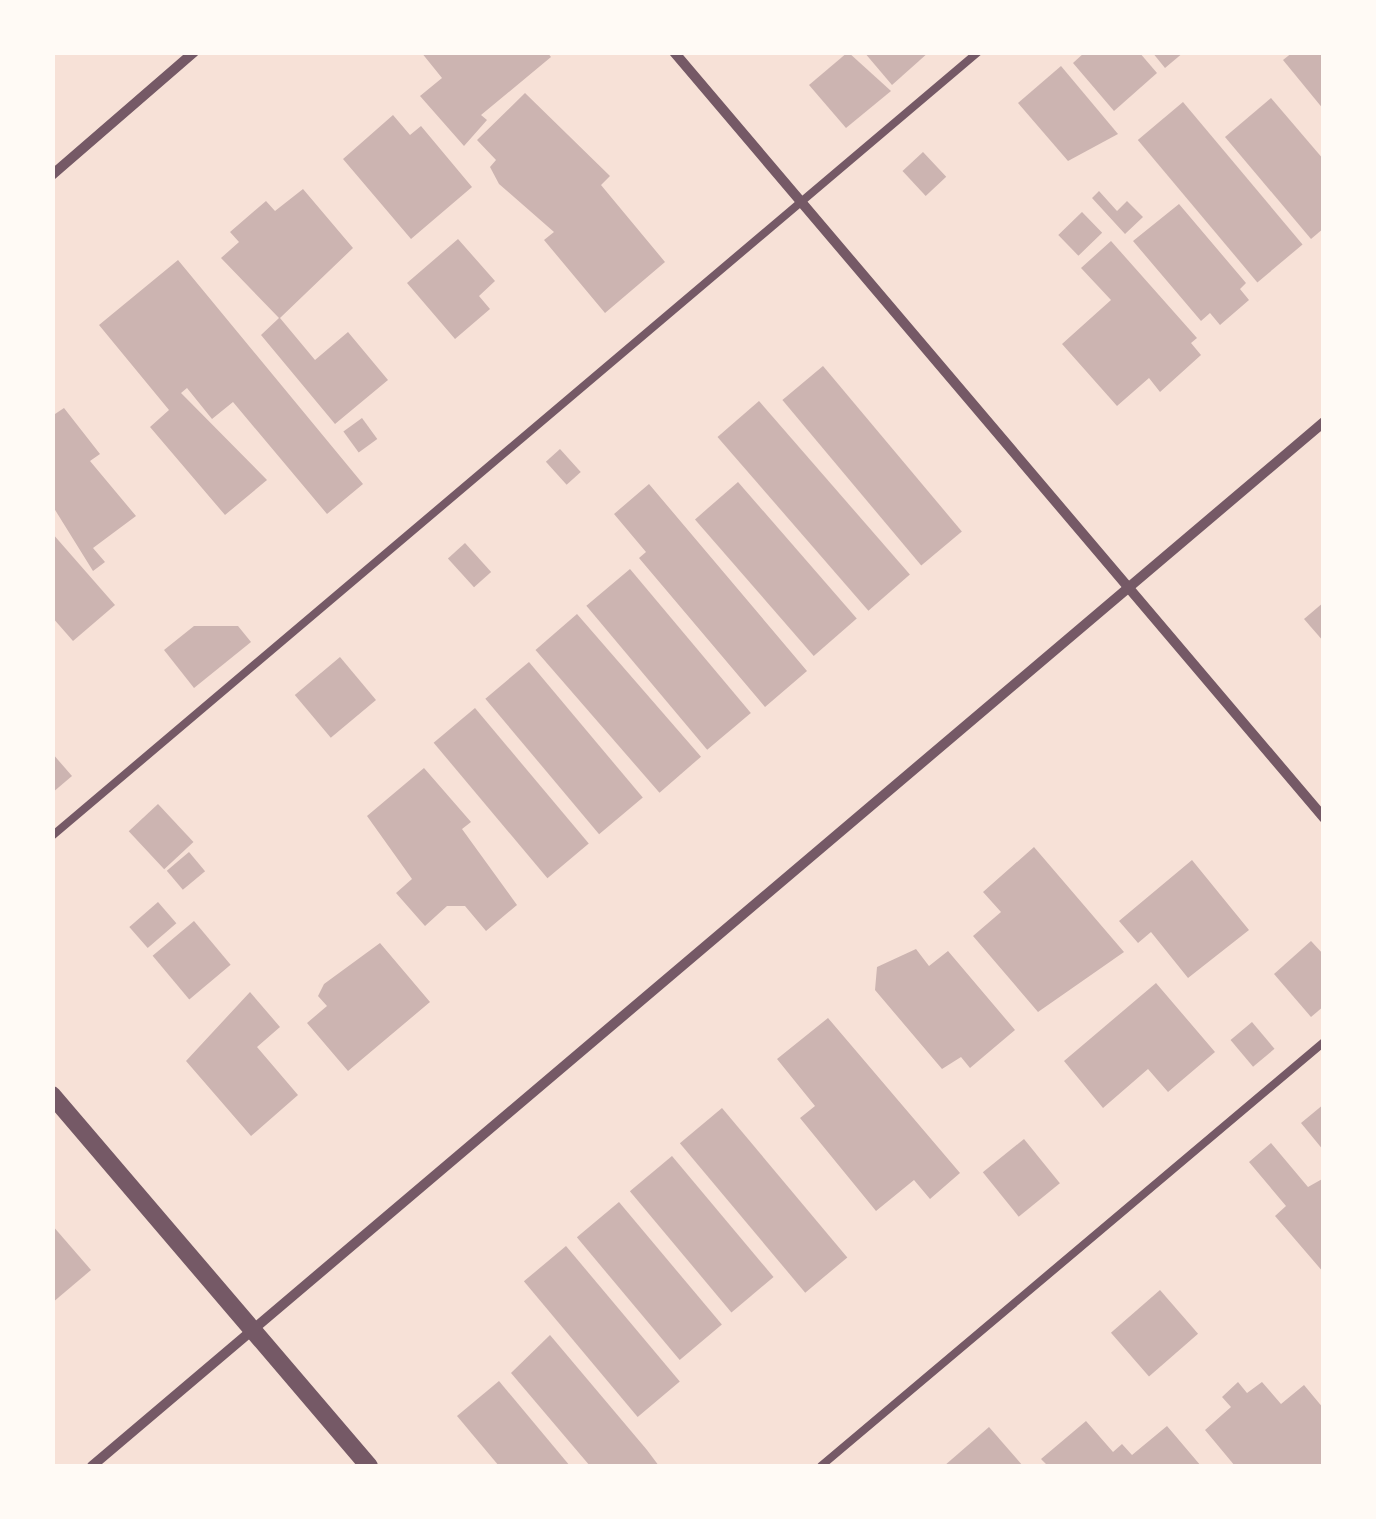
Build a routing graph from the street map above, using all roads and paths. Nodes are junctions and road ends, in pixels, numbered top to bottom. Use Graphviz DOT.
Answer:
graph roads {
  1 [pos="194,52"];
  2 [pos="674,52"];
  3 [pos="978,52"];
  4 [pos="52,174"];
  5 [pos="803,202"];
  6 [pos="1324,422"];
  7 [pos="1132,585"];
  8 [pos="1324,818"];
  9 [pos="52,836"];
  10 [pos="1324,1042"];
  11 [pos="52,1095"];
  12 [pos="252,1330"];
  13 [pos="92,1466"];
  14 [pos="369,1466"];
  15 [pos="820,1466"];
  1 -- 4 [label="street"];
  2 -- 5 [label="street"];
  3 -- 5 [label="lane"];
  5 -- 7 [label="street"];
  5 -- 9 [label="lane"];
  6 -- 7 [label="street"];
  7 -- 8 [label="street"];
  7 -- 12 [label="street"];
  10 -- 15 [label="lane"];
  11 -- 12 [label="street"];
  12 -- 13 [label="street"];
  12 -- 14 [label="street"];
}
